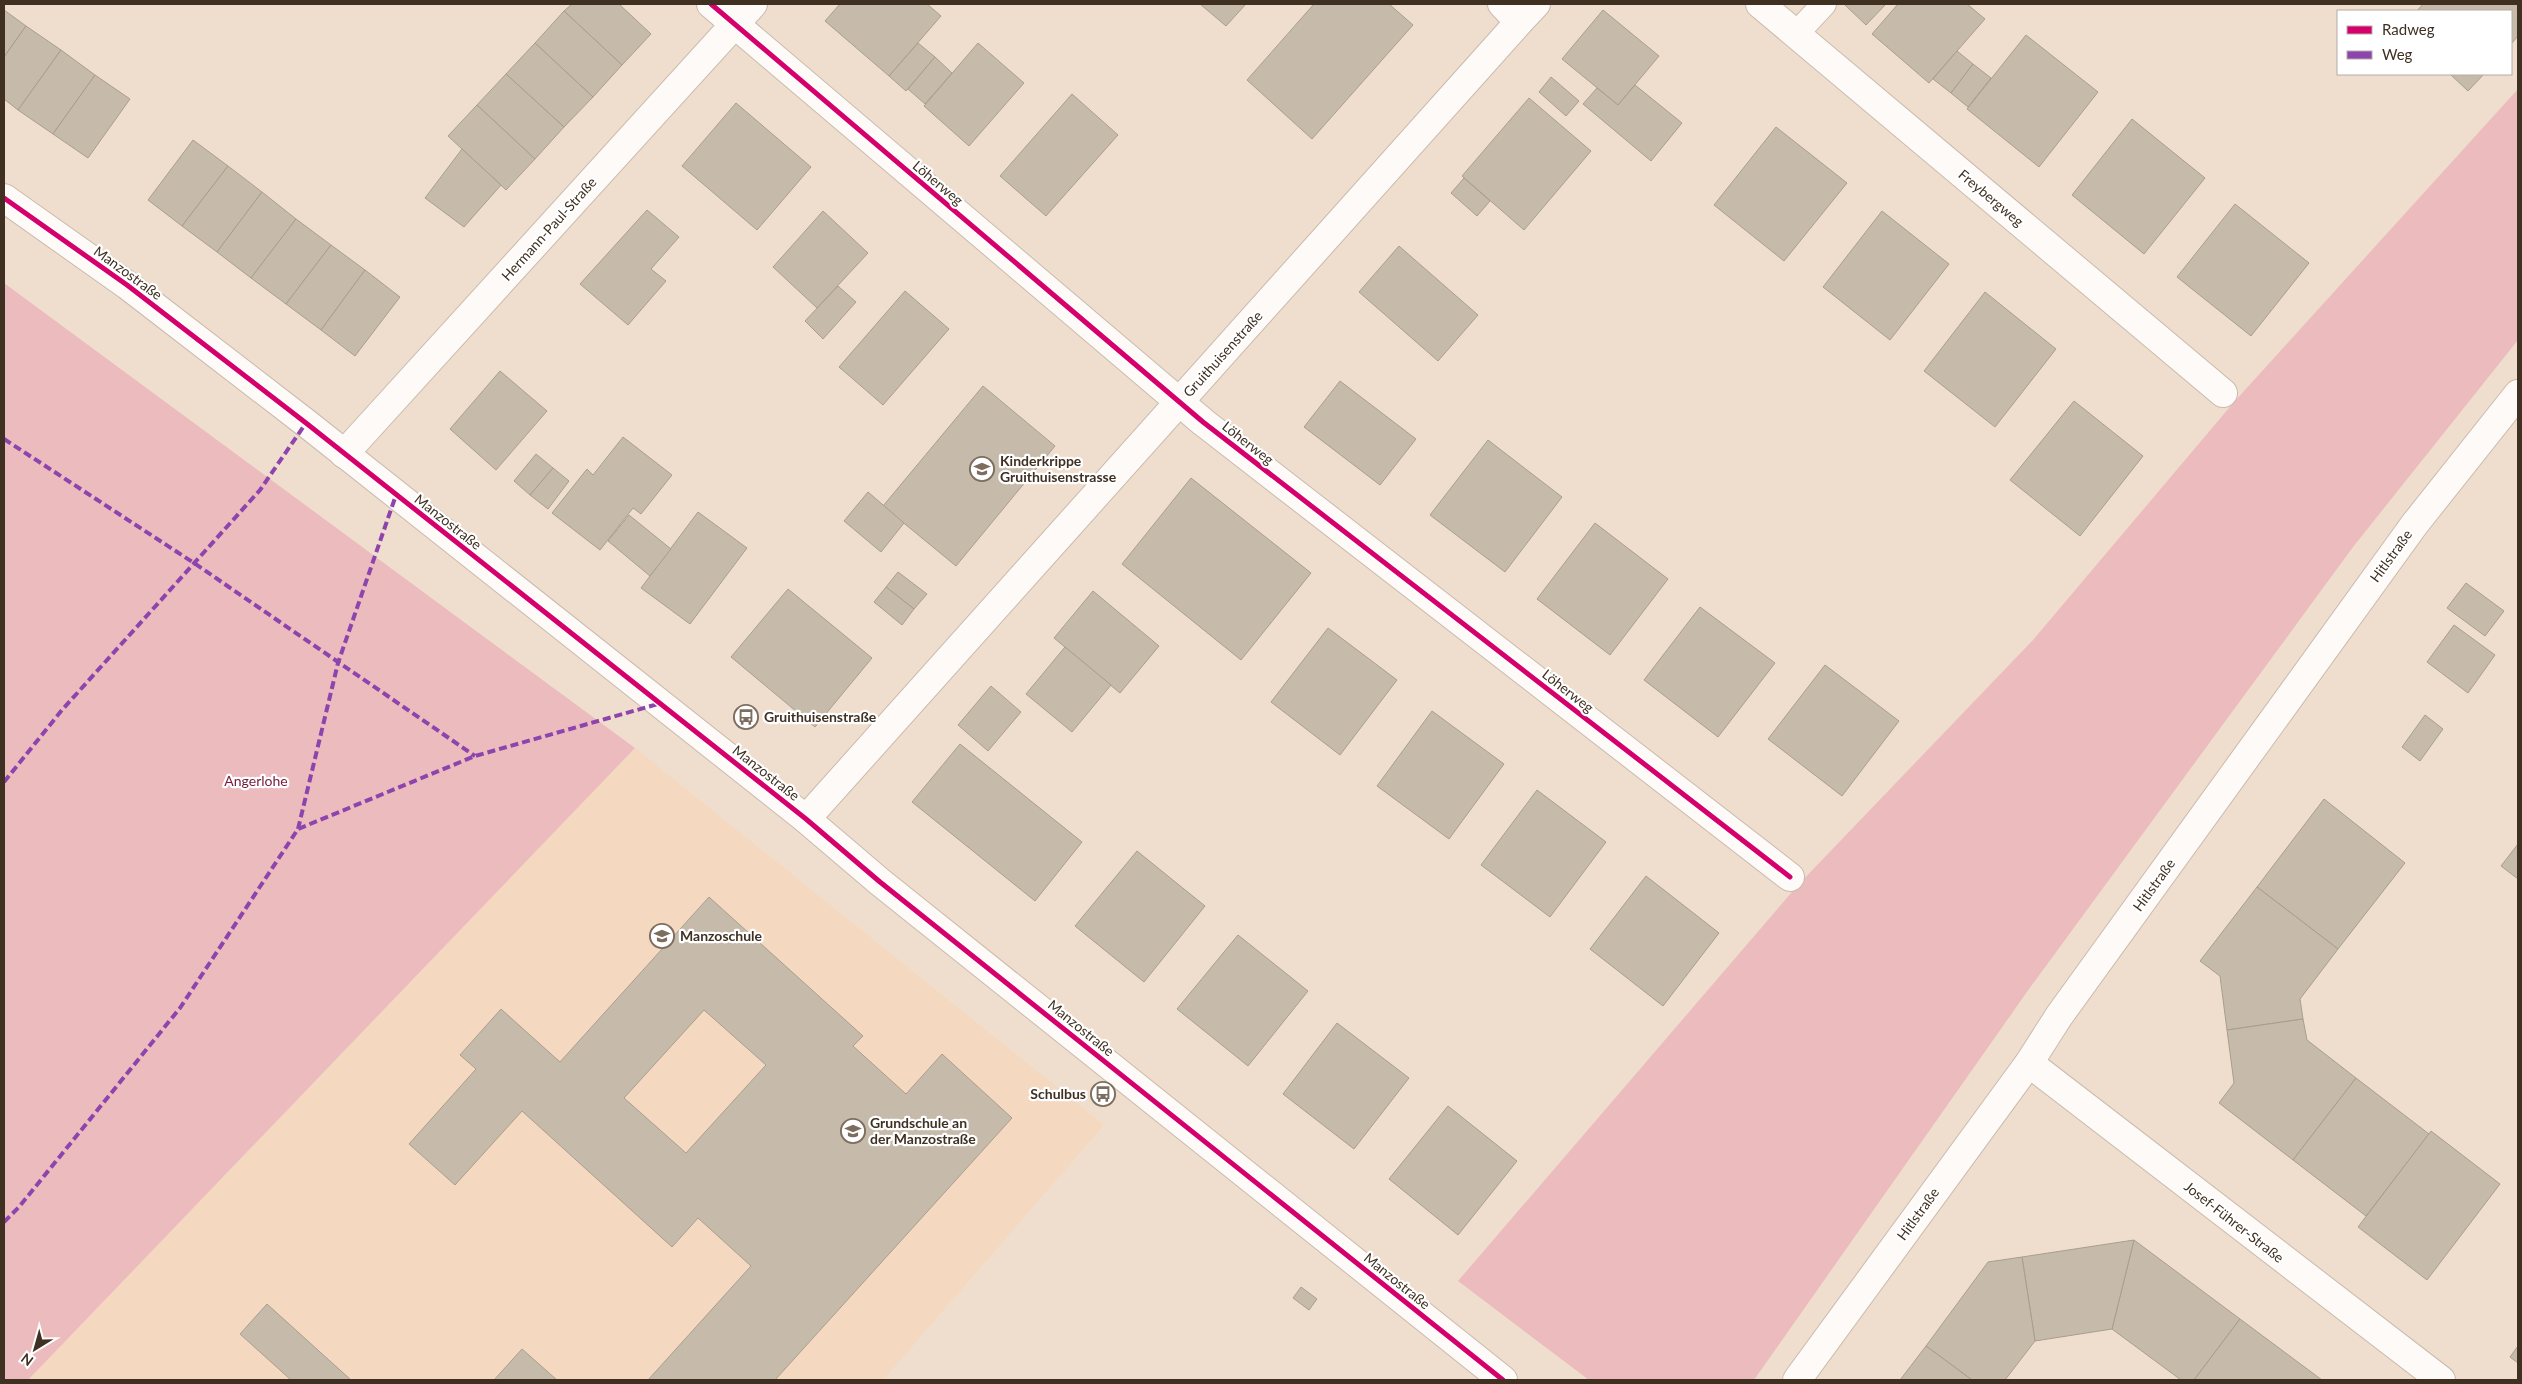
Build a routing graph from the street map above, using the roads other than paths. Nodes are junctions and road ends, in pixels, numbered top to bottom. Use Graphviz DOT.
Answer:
graph roads {
  1 [pos="711,4"];
  2 [pos="753,4"];
  3 [pos="1760,4"];
  4 [pos="1824,4"];
  5 [pos="1519,10"];
  6 [pos="735,24"];
  7 [pos="1796,34"];
  8 [pos="4,198"];
  9 [pos="2222,393"];
  10 [pos="2518,394"];
  11 [pos="1180,402"];
  12 [pos="344,454"];
  13 [pos="806,819"];
  14 [pos="1790,877"];
  15 [pos="2029,1063"];
  16 [pos="1503,1380"];
  17 [pos="1797,1380"];
  18 [pos="2440,1380"];
  1 -- 6 [label="street, Löherweg"];
  2 -- 6 [label="street, Hermann-Paul-Straße"];
  3 -- 7 [label="street, Freybergweg"];
  4 -- 7 [label="lane"];
  5 -- 11 [label="street, Gruithuisenstraße"];
  6 -- 11 [label="street, Löherweg"];
  6 -- 12 [label="street, Hermann-Paul-Straße"];
  7 -- 9 [label="street, Freybergweg"];
  8 -- 12 [label="street, Manzostraße"];
  10 -- 15 [label="street, Hitlstraße"];
  11 -- 13 [label="street, Gruithuisenstraße"];
  11 -- 14 [label="street, Löherweg"];
  12 -- 13 [label="street, Manzostraße"];
  13 -- 16 [label="street, Manzostraße"];
  15 -- 17 [label="street, Hitlstraße"];
  15 -- 18 [label="street, Josef-Führer-Straße"];
}
